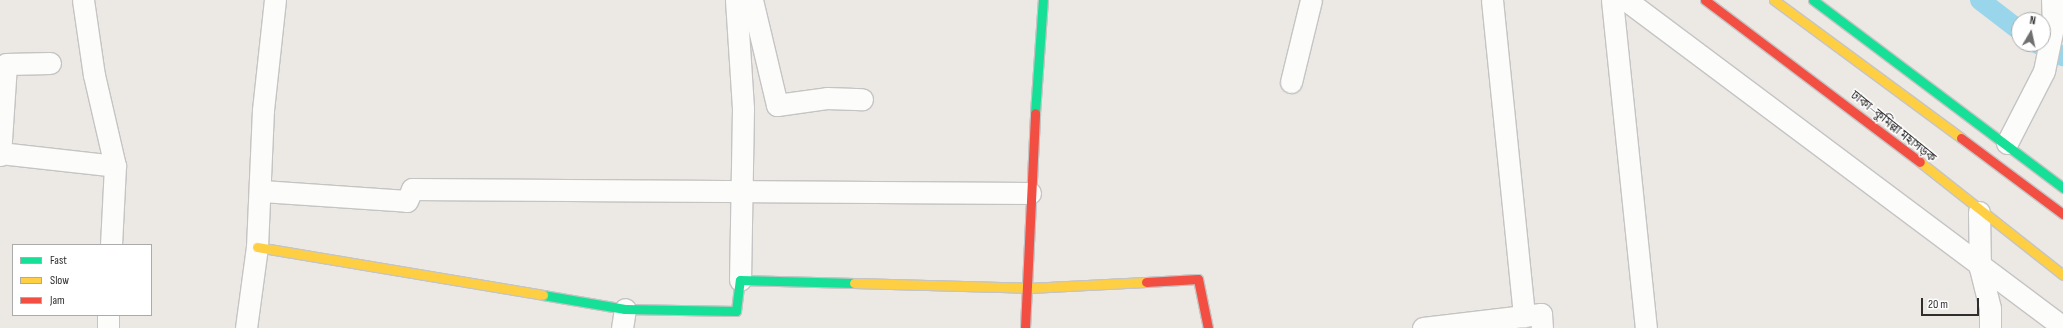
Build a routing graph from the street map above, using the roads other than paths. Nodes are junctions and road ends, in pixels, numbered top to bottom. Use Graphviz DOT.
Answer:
graph roads {
  1 [pos="83,0"];
  2 [pos="275,0"];
  3 [pos="736,0"];
  4 [pos="752,0"];
  5 [pos="1043,0"];
  6 [pos="1312,0"];
  7 [pos="1492,0"];
  8 [pos="1612,0"];
  9 [pos="1626,0"];
  10 [pos="1705,0"];
  11 [pos="1774,0"];
  12 [pos="1813,0"];
  13 [pos="2052,0"];
  14 [pos="50,63"];
  15 [pos="1291,82"];
  16 [pos="862,99"];
  17 [pos="2007,143"];
  18 [pos="0,154"];
  19 [pos="115,166"];
  20 [pos="2063,188"];
  21 [pos="262,191"];
  22 [pos="740,192"];
  23 [pos="1030,193"];
  24 [pos="1979,212"];
  25 [pos="2063,214"];
  26 [pos="111,244"];
  27 [pos="257,247"];
  28 [pos="1980,268"];
  29 [pos="2063,275"];
  30 [pos="740,280"];
  31 [pos="1028,288"];
  32 [pos="108,316"];
  33 [pos="1524,316"];
  34 [pos="623,319"];
  35 [pos="2063,327"];
  36 [pos="108,328"];
  37 [pos="246,328"];
  38 [pos="1025,328"];
  39 [pos="1208,328"];
  40 [pos="1423,328"];
  41 [pos="1542,328"];
  42 [pos="1646,328"];
  43 [pos="1990,328"];
  1 -- 19 [label="street"];
  2 -- 21 [label="street"];
  3 -- 22 [label="street"];
  4 -- 16 [label="street"];
  5 -- 23 [label="main road"];
  6 -- 15 [label="street"];
  7 -- 33 [label="street"];
  8 -- 42 [label="street"];
  9 -- 28 [label="street"];
  10 -- 24 [label="main road, ঢাকা–কুমিল্লা মহাসড়ক"];
  11 -- 25 [label="main road"];
  12 -- 17 [label="main road"];
  13 -- 17 [label="street"];
  14 -- 18 [label="street"];
  17 -- 20 [label="main road"];
  18 -- 19 [label="street"];
  19 -- 26 [label="street"];
  21 -- 22 [label="street"];
  21 -- 27 [label="street"];
  22 -- 23 [label="street"];
  22 -- 30 [label="street"];
  23 -- 31 [label="main road"];
  24 -- 28 [label="street"];
  24 -- 29 [label="main road, ঢাকা–কুমিল্লা মহাসড়ক"];
  27 -- 34 [label="main road"];
  27 -- 37 [label="street"];
  28 -- 35 [label="street"];
  28 -- 43 [label="street"];
  30 -- 31 [label="main road"];
  30 -- 34 [label="main road"];
  31 -- 38 [label="main road"];
  31 -- 39 [label="main road"];
  32 -- 36 [label="street"];
  33 -- 40 [label="street"];
  33 -- 41 [label="street"];
}
